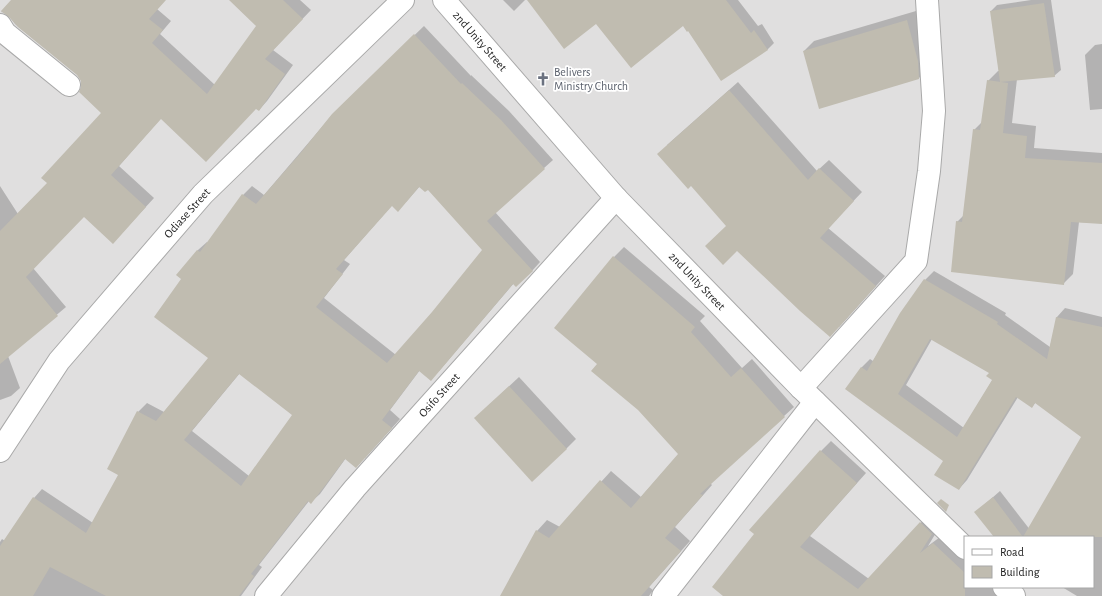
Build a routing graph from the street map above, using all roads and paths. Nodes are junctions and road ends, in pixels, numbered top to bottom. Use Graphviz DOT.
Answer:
graph roads {
  1 [pos="403,0"];
  2 [pos="444,0"];
  3 [pos="927,0"];
  4 [pos="0,25"];
  5 [pos="68,85"];
  6 [pos="616,198"];
  7 [pos="808,395"];
  8 [pos="0,450"];
  9 [pos="964,547"];
  10 [pos="1005,588"];
  11 [pos="266,596"];
  12 [pos="663,596"];
  13 [pos="1014,596"];
  1 -- 8 [label="street, Odiase Street"];
  2 -- 6 [label="street, 2nd Unity Street"];
  3 -- 7 [label="street"];
  4 -- 5 [label="street"];
  6 -- 7 [label="street, 2nd Unity Street"];
  6 -- 11 [label="street, Osifo Street"];
  7 -- 9 [label="street, 2nd Unity Street"];
  7 -- 12 [label="street"];
  10 -- 13 [label="street"];
}
